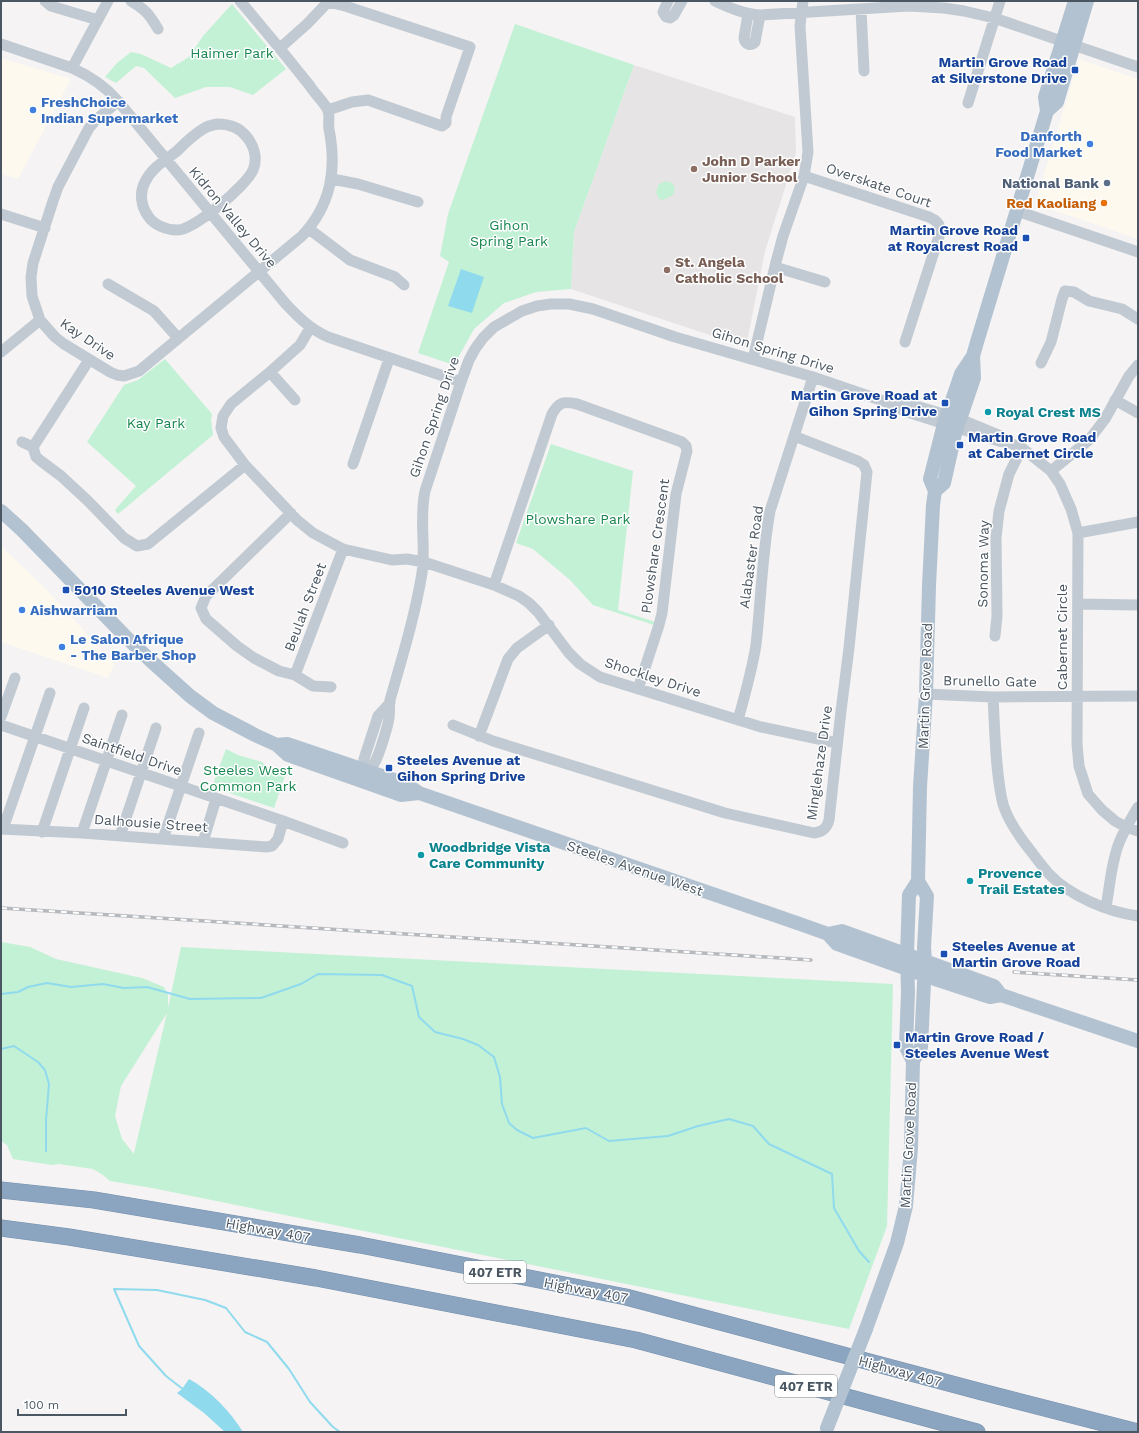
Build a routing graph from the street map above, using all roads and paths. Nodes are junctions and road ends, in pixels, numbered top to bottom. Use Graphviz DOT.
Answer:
graph roads {
  1 [pos="45,1"];
  2 [pos="108,1"];
  3 [pos="131,1"];
  4 [pos="240,1"];
  5 [pos="668,1"];
  6 [pos="682,1"];
  7 [pos="715,1"];
  8 [pos="803,1"];
  9 [pos="1000,1"];
  10 [pos="1075,1"];
  11 [pos="1087,1"];
  12 [pos="909,4"];
  13 [pos="861,9"];
  14 [pos="801,13"];
  15 [pos="748,14"];
  16 [pos="760,15"];
  17 [pos="994,18"];
  18 [pos="98,20"];
  19 [pos="158,29"];
  20 [pos="1068,43"];
  21 [pos="1,44"];
  22 [pos="280,48"];
  23 [pos="1138,67"];
  24 [pos="72,68"];
  25 [pos="864,71"];
  26 [pos="118,101"];
  27 [pos="968,103"];
  28 [pos="328,110"];
  29 [pos="166,160"];
  30 [pos="804,176"];
  31 [pos="332,179"];
  32 [pos="418,202"];
  33 [pos="1017,211"];
  34 [pos="210,212"];
  35 [pos="1,214"];
  36 [pos="45,228"];
  37 [pos="309,229"];
  38 [pos="1138,252"];
  39 [pos="775,266"];
  40 [pos="260,272"];
  41 [pos="825,282"];
  42 [pos="108,284"];
  43 [pos="404,285"];
  44 [pos="1138,319"];
  45 [pos="40,320"];
  46 [pos="310,328"];
  47 [pos="178,338"];
  48 [pos="905,342"];
  49 [pos="1,352"];
  50 [pos="389,359"];
  51 [pos="753,359"];
  52 [pos="89,360"];
  53 [pos="1041,363"];
  54 [pos="1138,365"];
  55 [pos="270,372"];
  56 [pos="813,377"];
  57 [pos="461,382"];
  58 [pos="295,400"];
  59 [pos="1114,400"];
  60 [pos="1138,413"];
  61 [pos="952,422"];
  62 [pos="794,436"];
  63 [pos="22,442"];
  64 [pos="33,447"];
  65 [pos="1022,448"];
  66 [pos="353,464"];
  67 [pos="245,465"];
  68 [pos="1051,471"];
  69 [pos="1,511"];
  70 [pos="291,513"];
  71 [pos="1138,522"];
  72 [pos="1078,533"];
  73 [pos="342,550"];
  74 [pos="424,562"];
  75 [pos="494,585"];
  76 [pos="1078,604"];
  77 [pos="1138,605"];
  78 [pos="548,625"];
  79 [pos="995,636"];
  80 [pos="295,675"];
  81 [pos="15,678"];
  82 [pos="331,687"];
  83 [pos="638,689"];
  84 [pos="50,693"];
  85 [pos="926,694"];
  86 [pos="1138,696"];
  87 [pos="993,697"];
  88 [pos="1077,697"];
  89 [pos="84,708"];
  90 [pos="122,715"];
  91 [pos="1,717"];
  92 [pos="738,720"];
  93 [pos="1,725"];
  94 [pos="453,725"];
  95 [pos="156,728"];
  96 [pos="198,733"];
  97 [pos="479,736"];
  98 [pos="35,737"];
  99 [pos="837,743"];
  100 [pos="70,749"];
  101 [pos="107,762"];
  102 [pos="141,773"];
  103 [pos="364,776"];
  104 [pos="180,787"];
  105 [pos="216,799"];
  106 [pos="1138,807"];
  107 [pos="283,821"];
  108 [pos="1126,828"];
  109 [pos="3,829"];
  110 [pos="1138,831"];
  111 [pos="42,832"];
  112 [pos="82,833"];
  113 [pos="120,836"];
  114 [pos="163,839"];
  115 [pos="203,842"];
  116 [pos="344,843"];
  117 [pos="918,881"];
  118 [pos="1106,907"];
  119 [pos="1138,916"];
  120 [pos="828,934"];
  121 [pos="907,954"];
  122 [pos="925,961"];
  123 [pos="907,969"];
  124 [pos="924,975"];
  125 [pos="1000,995"];
  126 [pos="1138,1041"];
  127 [pos="913,1061"];
  128 [pos="1,1190"];
  129 [pos="1,1228"];
  130 [pos="826,1430"];
  131 [pos="976,1432"];
  132 [pos="1138,1432"];
  1 -- 18 [label="street"];
  2 -- 18 [label="street"];
  3 -- 19 [label="street"];
  4 -- 22 [label="street"];
  5 -- 6 [label="street"];
  7 -- 15 [label="street"];
  8 -- 14 [label="street"];
  9 -- 17 [label="street"];
  10 -- 20 [label="main road, Martin Grove Road"];
  11 -- 20 [label="main road, Martin Grove Road"];
  12 -- 13 [label="street"];
  12 -- 17 [label="street"];
  13 -- 14 [label="street"];
  13 -- 25 [label="street"];
  14 -- 16 [label="street"];
  14 -- 30 [label="street"];
  15 -- 16 [label="street"];
  15 -- 16 [label="street"];
  17 -- 20 [label="street"];
  17 -- 27 [label="street"];
  18 -- 24 [label="street"];
  20 -- 23 [label="street"];
  20 -- 33 [label="main road, Martin Grove Road"];
  21 -- 24 [label="street, Kidron Valley Drive"];
  22 -- 28 [label="street"];
  22 -- 28 [label="street"];
  24 -- 26 [label="street, Kidron Valley Drive"];
  26 -- 29 [label="street, Kidron Valley Drive"];
  26 -- 36 [label="street, Kay Drive"];
  28 -- 31 [label="street, Kay Drive"];
  29 -- 34 [label="street, Kidron Valley Drive"];
  29 -- 34 [label="street"];
  29 -- 34 [label="street"];
  30 -- 39 [label="street"];
  30 -- 48 [label="street, Overskate Court"];
  31 -- 32 [label="street"];
  31 -- 37 [label="street, Kay Drive"];
  33 -- 38 [label="street"];
  33 -- 61 [label="main road, Martin Grove Road"];
  34 -- 40 [label="street, Kidron Valley Drive"];
  35 -- 36 [label="street"];
  36 -- 45 [label="street, Kay Drive"];
  37 -- 40 [label="street, Kay Drive"];
  37 -- 43 [label="street"];
  39 -- 41 [label="street"];
  39 -- 51 [label="street"];
  40 -- 46 [label="street, Kidron Valley Drive"];
  40 -- 47 [label="street, Kay Drive"];
  42 -- 47 [label="street"];
  44 -- 53 [label="street"];
  45 -- 49 [label="street"];
  45 -- 52 [label="street, Kay Drive"];
  46 -- 50 [label="street, Kidron Valley Drive"];
  46 -- 55 [label="street, Shockley Drive"];
  47 -- 52 [label="street, Kay Drive"];
  50 -- 57 [label="street, Kidron Valley Drive"];
  50 -- 66 [label="street"];
  51 -- 56 [label="street, Gihon Spring Drive"];
  51 -- 57 [label="street, Gihon Spring Drive"];
  52 -- 64 [label="street"];
  54 -- 59 [label="street"];
  55 -- 58 [label="street"];
  55 -- 67 [label="street, Shockley Drive"];
  56 -- 61 [label="street, Gihon Spring Drive"];
  56 -- 62 [label="street, Alabaster Road"];
  57 -- 74 [label="street, Gihon Spring Drive"];
  59 -- 60 [label="street"];
  59 -- 68 [label="street"];
  61 -- 65 [label="street, Cabernet Circle"];
  61 -- 85 [label="main road, Martin Grove Road"];
  62 -- 92 [label="street, Alabaster Road"];
  62 -- 99 [label="street, Minglehaze Drive"];
  63 -- 64 [label="street"];
  64 -- 67 [label="street"];
  65 -- 68 [label="street, Cabernet Circle"];
  65 -- 79 [label="street, Sonoma Way"];
  67 -- 70 [label="street, Shockley Drive"];
  68 -- 72 [label="street, Cabernet Circle"];
  69 -- 103 [label="main road, Steeles Avenue West"];
  70 -- 73 [label="street, Shockley Drive"];
  70 -- 80 [label="street"];
  71 -- 72 [label="street"];
  72 -- 76 [label="street, Cabernet Circle"];
  73 -- 74 [label="street, Shockley Drive"];
  73 -- 80 [label="street, Beulah Street"];
  74 -- 75 [label="street, Shockley Drive"];
  74 -- 103 [label="street, Gihon Spring Drive"];
  75 -- 78 [label="street, Shockley Drive"];
  75 -- 83 [label="street, Plowshare Crescent"];
  76 -- 77 [label="street"];
  76 -- 88 [label="street, Cabernet Circle"];
  78 -- 83 [label="street, Shockley Drive"];
  78 -- 97 [label="street"];
  80 -- 82 [label="street"];
  81 -- 91 [label="street"];
  83 -- 92 [label="street, Shockley Drive"];
  84 -- 98 [label="street"];
  85 -- 87 [label="street, Brunello Gate"];
  85 -- 117 [label="main road, Martin Grove Road"];
  86 -- 88 [label="street, Brunello Gate"];
  87 -- 88 [label="street, Brunello Gate"];
  87 -- 118 [label="street"];
  88 -- 108 [label="street, Cabernet Circle"];
  89 -- 100 [label="street"];
  90 -- 101 [label="street"];
  92 -- 99 [label="street, Shockley Drive"];
  93 -- 98 [label="street, Saintfield Drive"];
  94 -- 97 [label="street, Minglehaze Drive"];
  95 -- 102 [label="street"];
  96 -- 104 [label="street"];
  97 -- 99 [label="street, Minglehaze Drive"];
  98 -- 100 [label="street, Saintfield Drive"];
  98 -- 109 [label="street"];
  100 -- 101 [label="street, Saintfield Drive"];
  100 -- 111 [label="street"];
  101 -- 102 [label="street, Saintfield Drive"];
  101 -- 112 [label="street"];
  102 -- 104 [label="street, Saintfield Drive"];
  102 -- 113 [label="street"];
  103 -- 120 [label="main road, Steeles Avenue West"];
  104 -- 105 [label="street, Saintfield Drive"];
  104 -- 114 [label="street"];
  105 -- 107 [label="street, Saintfield Drive"];
  105 -- 115 [label="street"];
  106 -- 108 [label="street"];
  107 -- 115 [label="street, Dalhousie Street"];
  107 -- 116 [label="street, Saintfield Drive"];
  108 -- 110 [label="street, Cabernet Circle"];
  108 -- 118 [label="street"];
  109 -- 111 [label="street, Dalhousie Street"];
  111 -- 112 [label="street, Dalhousie Street"];
  112 -- 113 [label="street, Dalhousie Street"];
  113 -- 114 [label="street, Dalhousie Street"];
  114 -- 115 [label="street, Dalhousie Street"];
  117 -- 121 [label="main road, Martin Grove Road"];
  117 -- 122 [label="main road, Martin Grove Road"];
  118 -- 119 [label="street"];
  120 -- 121 [label="main road, Steeles Avenue West"];
  120 -- 123 [label="main road, Steeles Avenue West"];
  121 -- 122 [label="main road, Steeles Avenue West"];
  121 -- 123 [label="main road, Martin Grove Road"];
  122 -- 124 [label="main road, Martin Grove Road"];
  122 -- 125 [label="main road, Steeles Avenue West"];
  123 -- 124 [label="main road, Steeles Avenue West"];
  123 -- 127 [label="main road, Martin Grove Road"];
  124 -- 125 [label="main road, Steeles Avenue West"];
  124 -- 127 [label="main road, Martin Grove Road"];
  125 -- 126 [label="main road, Steeles Avenue West"];
  127 -- 130 [label="main road, Martin Grove Road, bridge"];
  128 -- 132 [label="highway, Highway 407 / 407 ETR"];
  129 -- 131 [label="highway, 407 ETR"];
}
